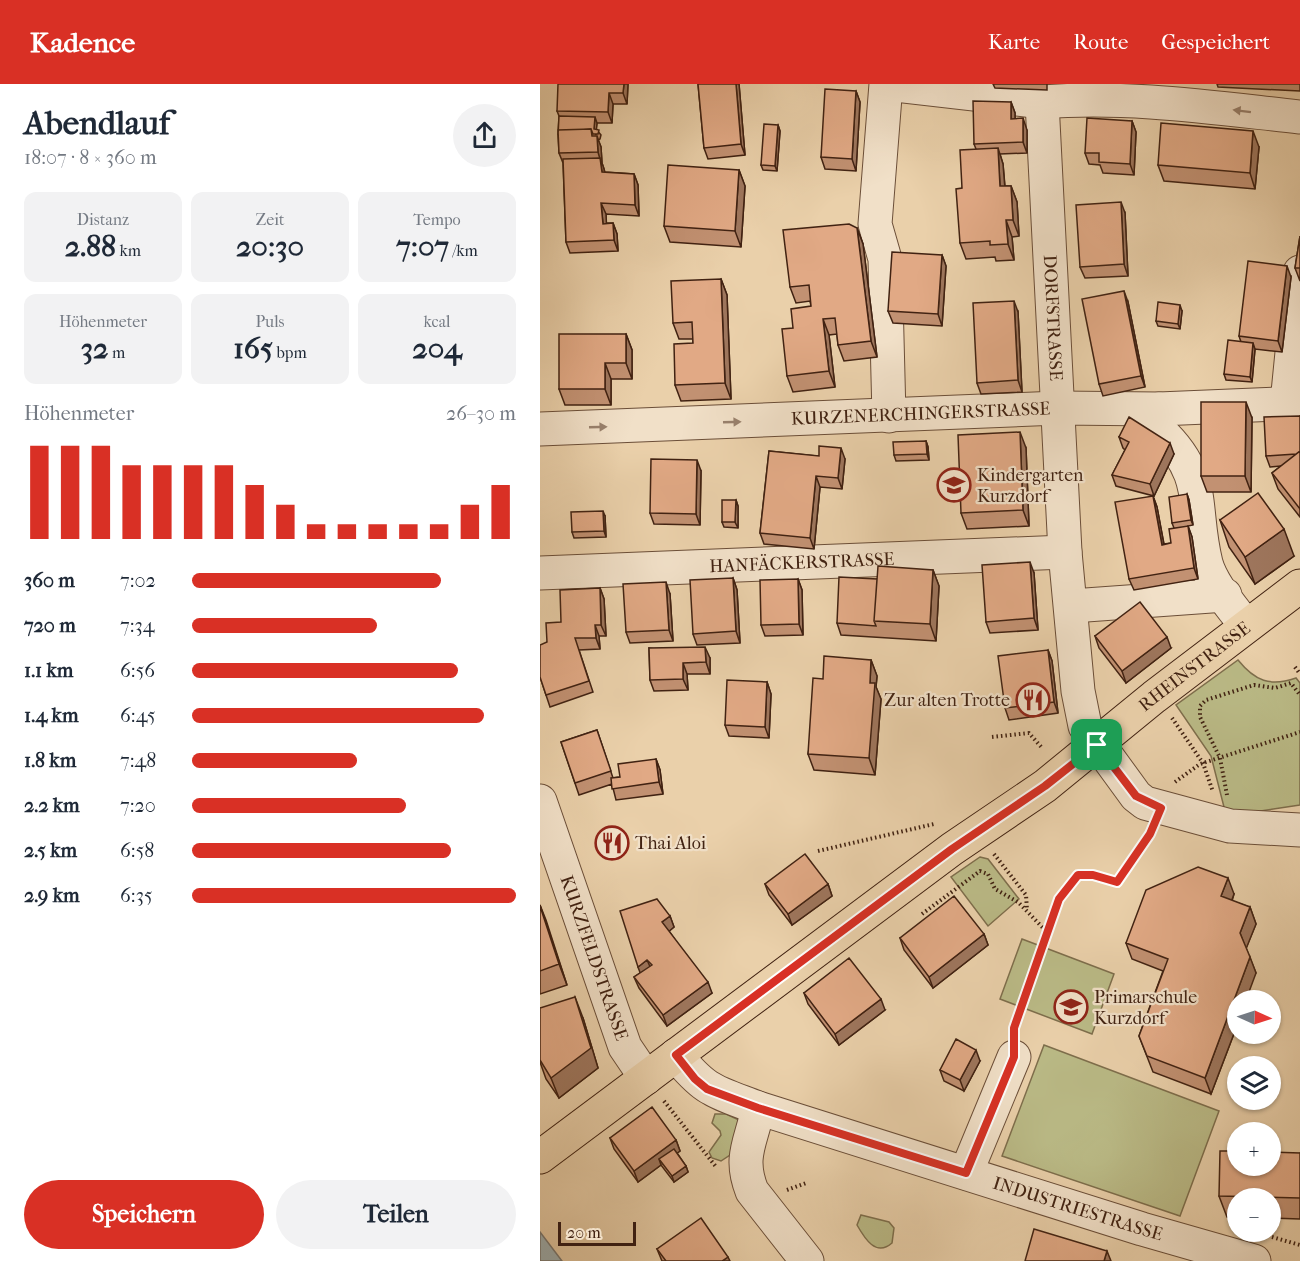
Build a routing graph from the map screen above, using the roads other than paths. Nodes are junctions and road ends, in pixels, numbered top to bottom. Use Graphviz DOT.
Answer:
graph roads {
  1 [pos="886,84"];
  2 [pos="1183,94"];
  3 [pos="1042,102"];
  4 [pos="1300,117"];
  5 [pos="1300,272"];
  6 [pos="1294,403"];
  7 [pos="1058,408"];
  8 [pos="1160,410"];
  9 [pos="889,416"];
  10 [pos="540,429"];
  11 [pos="1065,552"];
  12 [pos="540,573"];
  13 [pos="1300,586"];
  14 [pos="1225,596"];
  15 [pos="1072,606"];
  16 [pos="1246,626"];
  17 [pos="1097,745"];
  18 [pos="540,801"];
  19 [pos="1300,830"];
  20 [pos="676,1055"];
  21 [pos="1014,1057"];
  22 [pos="655,1089"];
  23 [pos="758,1108"];
  24 [pos="540,1157"];
  25 [pos="966,1173"];
  26 [pos="807,1261"];
  27 [pos="1254,1261"];
  1 -- 3 [label="street"];
  1 -- 9 [label="street"];
  2 -- 3 [label="street"];
  4 -- 2 [label="street, one-way"];
  3 -- 7 [label="street, DORFSTRASSE"];
  5 -- 6 [label="street"];
  6 -- 8 [label="street, KURZENERCHINGERSTRASSE"];
  7 -- 8 [label="street, KURZENERCHINGERSTRASSE"];
  7 -- 9 [label="street, KURZENERCHINGERSTRASSE"];
  7 -- 11 [label="street, DORFSTRASSE"];
  8 -- 14 [label="street"];
  10 -- 9 [label="street, KURZENERCHINGERSTRASSE, one-way"];
  11 -- 12 [label="street, HANFÄCKERSTRASSE"];
  11 -- 15 [label="street, DORFSTRASSE"];
  13 -- 16 [label="main road, RHEINSTRASSE"];
  14 -- 15 [label="street"];
  14 -- 16 [label="street"];
  15 -- 17 [label="street, DORFSTRASSE"];
  16 -- 17 [label="main road, RHEINSTRASSE"];
  17 -- 19 [label="street, DORFSTRASSE"];
  17 -- 20 [label="main road, RHEINSTRASSE"];
  18 -- 22 [label="street, KURZFELDSTRASSE"];
  20 -- 22 [label="main road, RHEINSTRASSE"];
  20 -- 23 [label="street, INDUSTRIESTRASSE"];
  21 -- 25 [label="street"];
  22 -- 24 [label="main road, RHEINSTRASSE"];
  23 -- 25 [label="street, INDUSTRIESTRASSE"];
  23 -- 26 [label="street"];
  25 -- 27 [label="street, INDUSTRIESTRASSE"];
}
